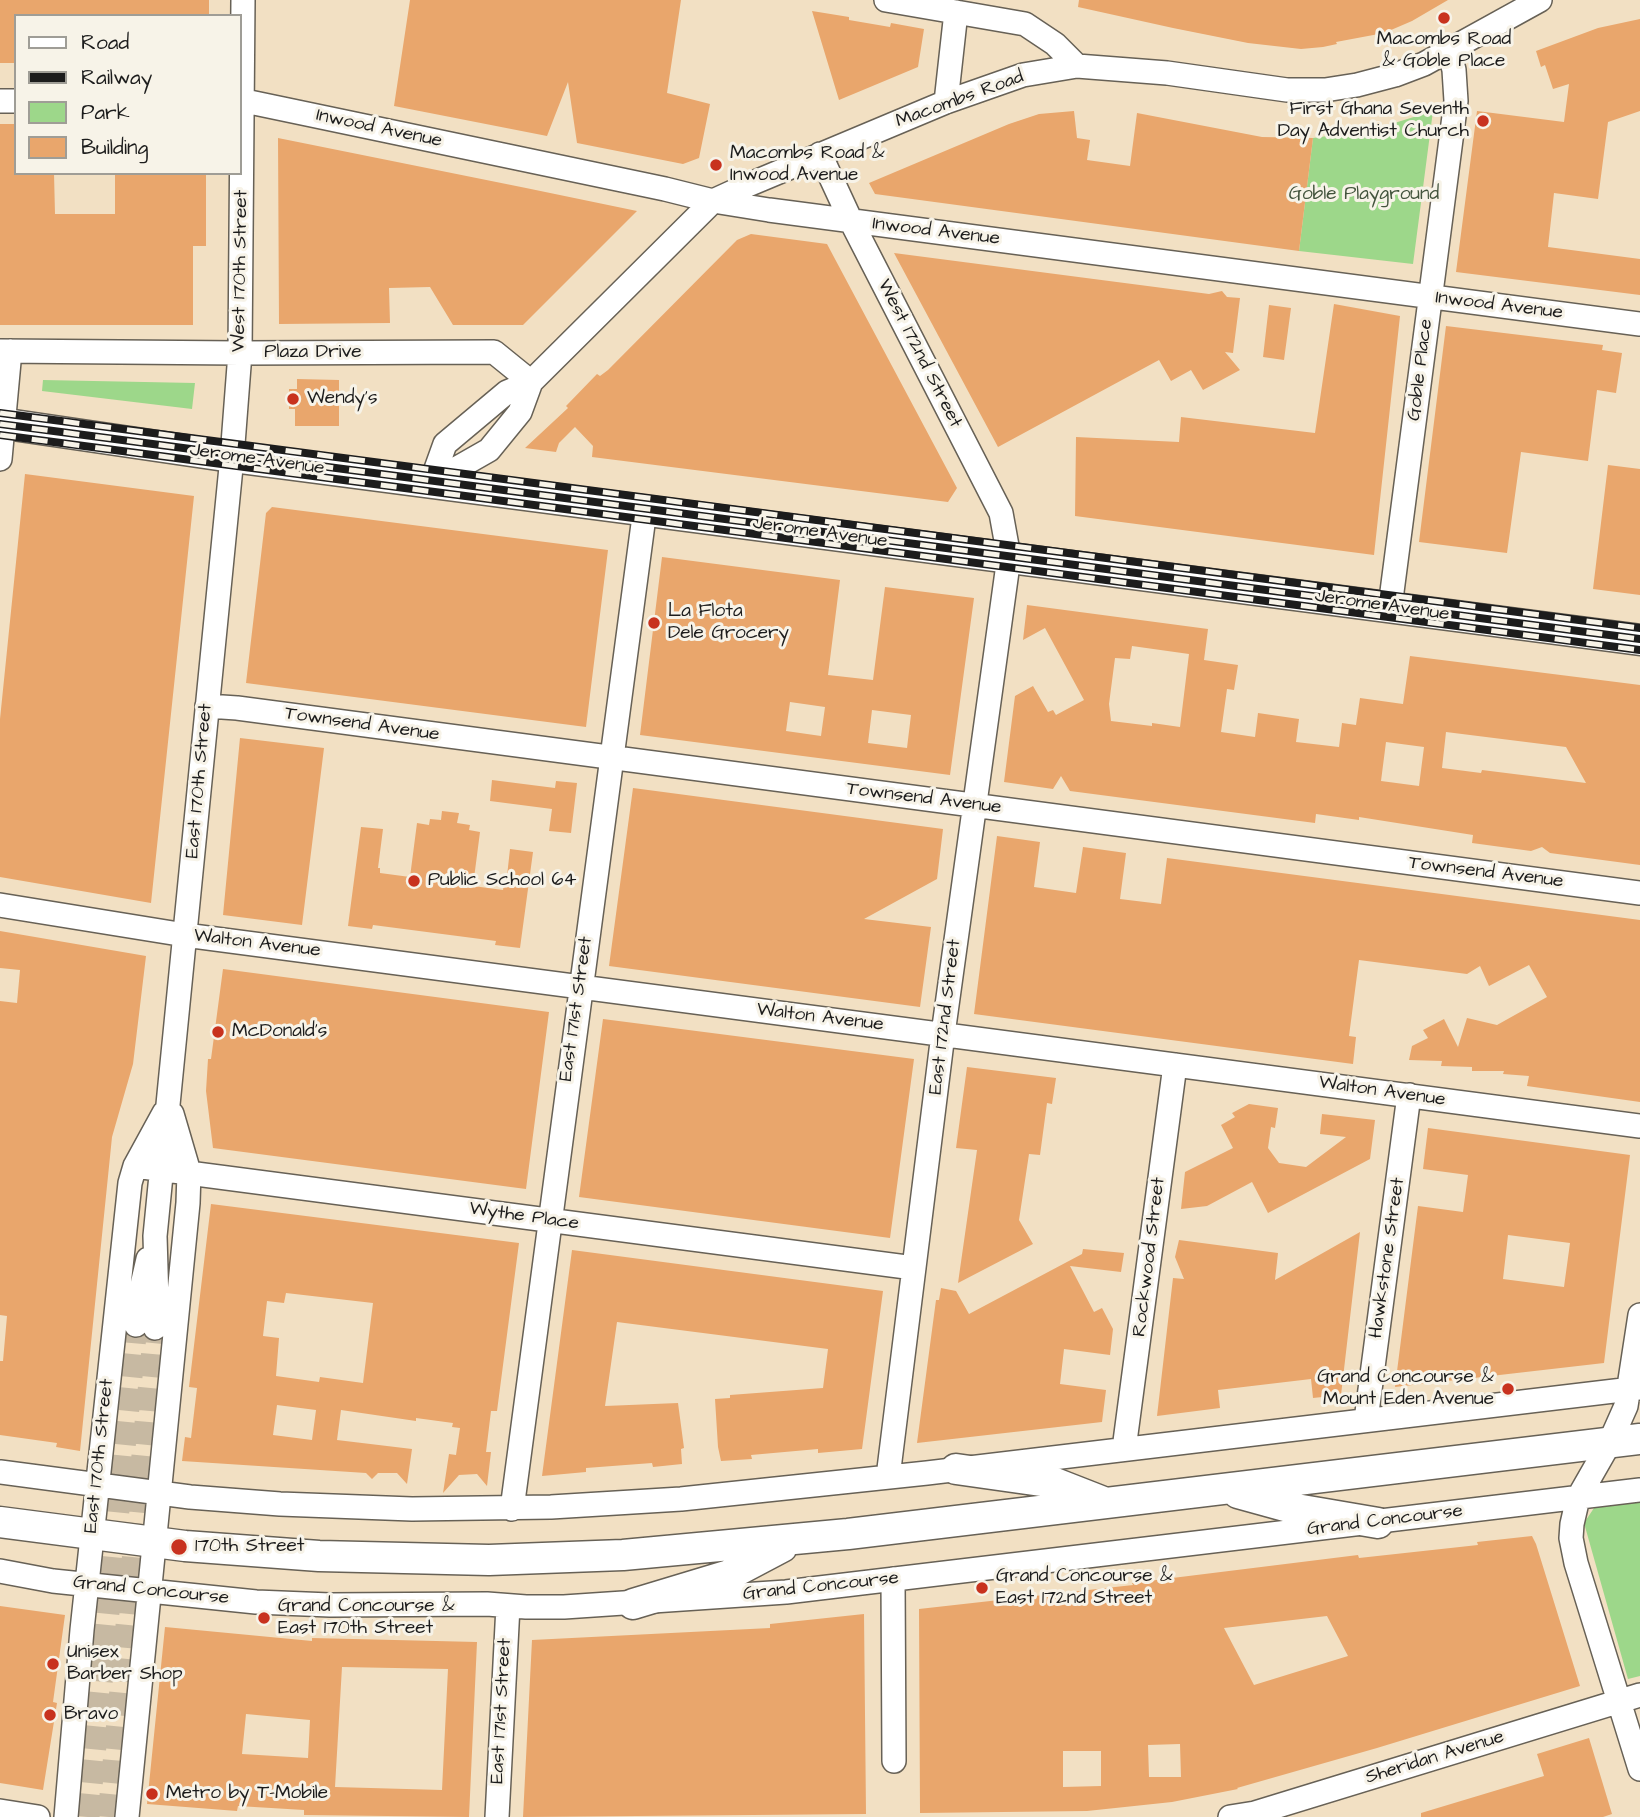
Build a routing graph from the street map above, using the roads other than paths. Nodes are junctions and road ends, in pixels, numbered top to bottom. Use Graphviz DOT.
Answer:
graph roads {
  1 [pos="243,0"];
  2 [pos="886,0"];
  3 [pos="1540,0"];
  4 [pos="956,12"];
  5 [pos="242,50"];
  6 [pos="1450,50"];
  7 [pos="1077,66"];
  8 [pos="242,100"];
  9 [pos="946,102"];
  10 [pos="820,154"];
  11 [pos="241,175"];
  12 [pos="713,201"];
  13 [pos="851,221"];
  14 [pos="1431,297"];
  15 [pos="1640,324"];
  16 [pos="5,351"];
  17 [pos="240,353"];
  18 [pos="531,382"];
  19 [pos="2,423"];
  20 [pos="232,457"];
  21 [pos="0,459"];
  22 [pos="431,483"];
  23 [pos="645,509"];
  24 [pos="1009,557"];
  25 [pos="1390,607"];
  26 [pos="1640,640"];
  27 [pos="207,706"];
  28 [pos="610,758"];
  29 [pos="974,806"];
  30 [pos="1640,893"];
  31 [pos="0,905"];
  32 [pos="185,935"];
  33 [pos="580,986"];
  34 [pos="943,1034"];
  35 [pos="1175,1065"];
  36 [pos="1409,1096"];
  37 [pos="169,1104"];
  38 [pos="1640,1126"];
  39 [pos="135,1166"];
  40 [pos="162,1168"];
  41 [pos="189,1172"];
  42 [pos="549,1221"];
  43 [pos="914,1268"];
  44 [pos="1640,1315"];
  45 [pos="145,1326"];
  46 [pos="1635,1389"];
  47 [pos="1366,1420"];
  48 [pos="1640,1439"];
  49 [pos="1610,1443"];
  50 [pos="1124,1449"];
  51 [pos="956,1469"];
  52 [pos="0,1472"];
  53 [pos="888,1477"];
  54 [pos="97,1485"];
  55 [pos="1224,1489"];
  56 [pos="1640,1490"];
  57 [pos="159,1493"];
  58 [pos="1578,1497"];
  59 [pos="1104,1503"];
  60 [pos="512,1508"];
  61 [pos="0,1522"];
  62 [pos="1378,1523"];
  63 [pos="91,1535"];
  64 [pos="796,1539"];
  65 [pos="154,1542"];
  66 [pos="0,1571"];
  67 [pos="893,1579"];
  68 [pos="87,1584"];
  69 [pos="149,1591"];
  70 [pos="632,1604"];
  71 [pos="508,1606"];
  72 [pos="1630,1699"];
  73 [pos="894,1761"];
  74 [pos="1640,1769"];
  75 [pos="0,1811"];
  76 [pos="38,1817"];
  77 [pos="66,1817"];
  78 [pos="127,1817"];
  79 [pos="496,1817"];
  80 [pos="1230,1817"];
  1 -- 5 [label="street, West 170th Street"];
  2 -- 4 [label="street"];
  3 -- 6 [label="street, Macombs Road"];
  4 -- 7 [label="street"];
  4 -- 9 [label="street"];
  6 -- 7 [label="street, Macombs Road"];
  6 -- 14 [label="street, Goble Place"];
  7 -- 9 [label="street, Macombs Road"];
  8 -- 12 [label="street, Inwood Avenue"];
  9 -- 10 [label="street, Macombs Road"];
  10 -- 12 [label="street, Macombs Road"];
  10 -- 13 [label="street, West 172nd Street"];
  11 -- 17 [label="street, West 170th Street"];
  12 -- 13 [label="street, Inwood Avenue"];
  12 -- 18 [label="street, Macombs Road"];
  13 -- 14 [label="street, Inwood Avenue"];
  13 -- 24 [label="street, West 172nd Street"];
  14 -- 15 [label="street, Inwood Avenue"];
  14 -- 25 [label="street, Goble Place"];
  16 -- 17 [label="street, Plaza Drive"];
  16 -- 19 [label="street"];
  17 -- 18 [label="street, Plaza Drive"];
  17 -- 20 [label="street, West 170th Street"];
  18 -- 22 [label="street, Macombs Road"];
  18 -- 22 [label="street, Macombs Road"];
  19 -- 20 [label="main road, Jerome Avenue"];
  19 -- 21 [label="street"];
  20 -- 22 [label="main road, Jerome Avenue"];
  20 -- 27 [label="street, East 170th Street"];
  22 -- 23 [label="main road, Jerome Avenue"];
  23 -- 24 [label="main road, Jerome Avenue"];
  23 -- 28 [label="street, East 171st Street"];
  24 -- 25 [label="main road, Jerome Avenue"];
  24 -- 29 [label="street, East 172nd Street"];
  25 -- 26 [label="main road, Jerome Avenue"];
  27 -- 28 [label="street, Townsend Avenue"];
  27 -- 32 [label="street, East 170th Street"];
  28 -- 29 [label="street, Townsend Avenue"];
  28 -- 33 [label="street, East 171st Street"];
  29 -- 30 [label="street, Townsend Avenue"];
  29 -- 34 [label="street, East 172nd Street"];
  31 -- 32 [label="street, Walton Avenue"];
  32 -- 33 [label="street, Walton Avenue"];
  32 -- 37 [label="street, East 170th Street"];
  33 -- 34 [label="street, Walton Avenue"];
  33 -- 42 [label="street, East 171st Street"];
  34 -- 35 [label="street, Walton Avenue"];
  34 -- 43 [label="street, East 172nd Street"];
  35 -- 36 [label="street, Walton Avenue"];
  35 -- 50 [label="street, Rockwood Street"];
  36 -- 38 [label="street, Walton Avenue"];
  36 -- 47 [label="street, Hawkstone Street"];
  37 -- 39 [label="street, East 170th Street"];
  37 -- 40 [label="street, East 170th Street"];
  37 -- 41 [label="street, East 170th Street"];
  39 -- 40 [label="street, Wythe Place"];
  39 -- 54 [label="street, East 170th Street"];
  40 -- 41 [label="street, Wythe Place"];
  40 -- 45 [label="street, East 170th Street"];
  41 -- 42 [label="street, Wythe Place"];
  41 -- 57 [label="street, East 170th Street"];
  42 -- 43 [label="street, Wythe Place"];
  42 -- 60 [label="street, East 171st Street"];
  43 -- 53 [label="street, East 172nd Street"];
  44 -- 46 [label="street"];
  46 -- 47 [label="street"];
  46 -- 49 [label="street"];
  47 -- 50 [label="street"];
  48 -- 49 [label="main road"];
  49 -- 55 [label="main road"];
  49 -- 58 [label="street"];
  50 -- 51 [label="street"];
  51 -- 53 [label="street"];
  51 -- 59 [label="main road"];
  52 -- 54 [label="street"];
  53 -- 60 [label="street"];
  54 -- 57 [label="street"];
  54 -- 63 [label="street, East 170th Street"];
  55 -- 59 [label="main road"];
  55 -- 62 [label="main road"];
  56 -- 58 [label="street, Grand Concourse"];
  57 -- 60 [label="street"];
  57 -- 65 [label="street, East 170th Street"];
  58 -- 62 [label="street, Grand Concourse"];
  58 -- 72 [label="street"];
  59 -- 64 [label="main road"];
  61 -- 63 [label="main road"];
  62 -- 67 [label="street, Grand Concourse"];
  63 -- 65 [label="main road"];
  63 -- 68 [label="street, East 170th Street"];
  64 -- 65 [label="main road"];
  64 -- 70 [label="main road"];
  65 -- 69 [label="street, East 170th Street"];
  66 -- 68 [label="street, Grand Concourse"];
  67 -- 70 [label="street, Grand Concourse"];
  67 -- 73 [label="street"];
  68 -- 69 [label="street, Grand Concourse"];
  68 -- 77 [label="street, East 170th Street"];
  69 -- 71 [label="street, Grand Concourse"];
  69 -- 78 [label="street, East 170th Street"];
  70 -- 71 [label="street, Grand Concourse"];
  71 -- 79 [label="street, East 171st Street"];
  72 -- 74 [label="street"];
  72 -- 80 [label="street, Sheridan Avenue"];
  75 -- 76 [label="street"];
}
